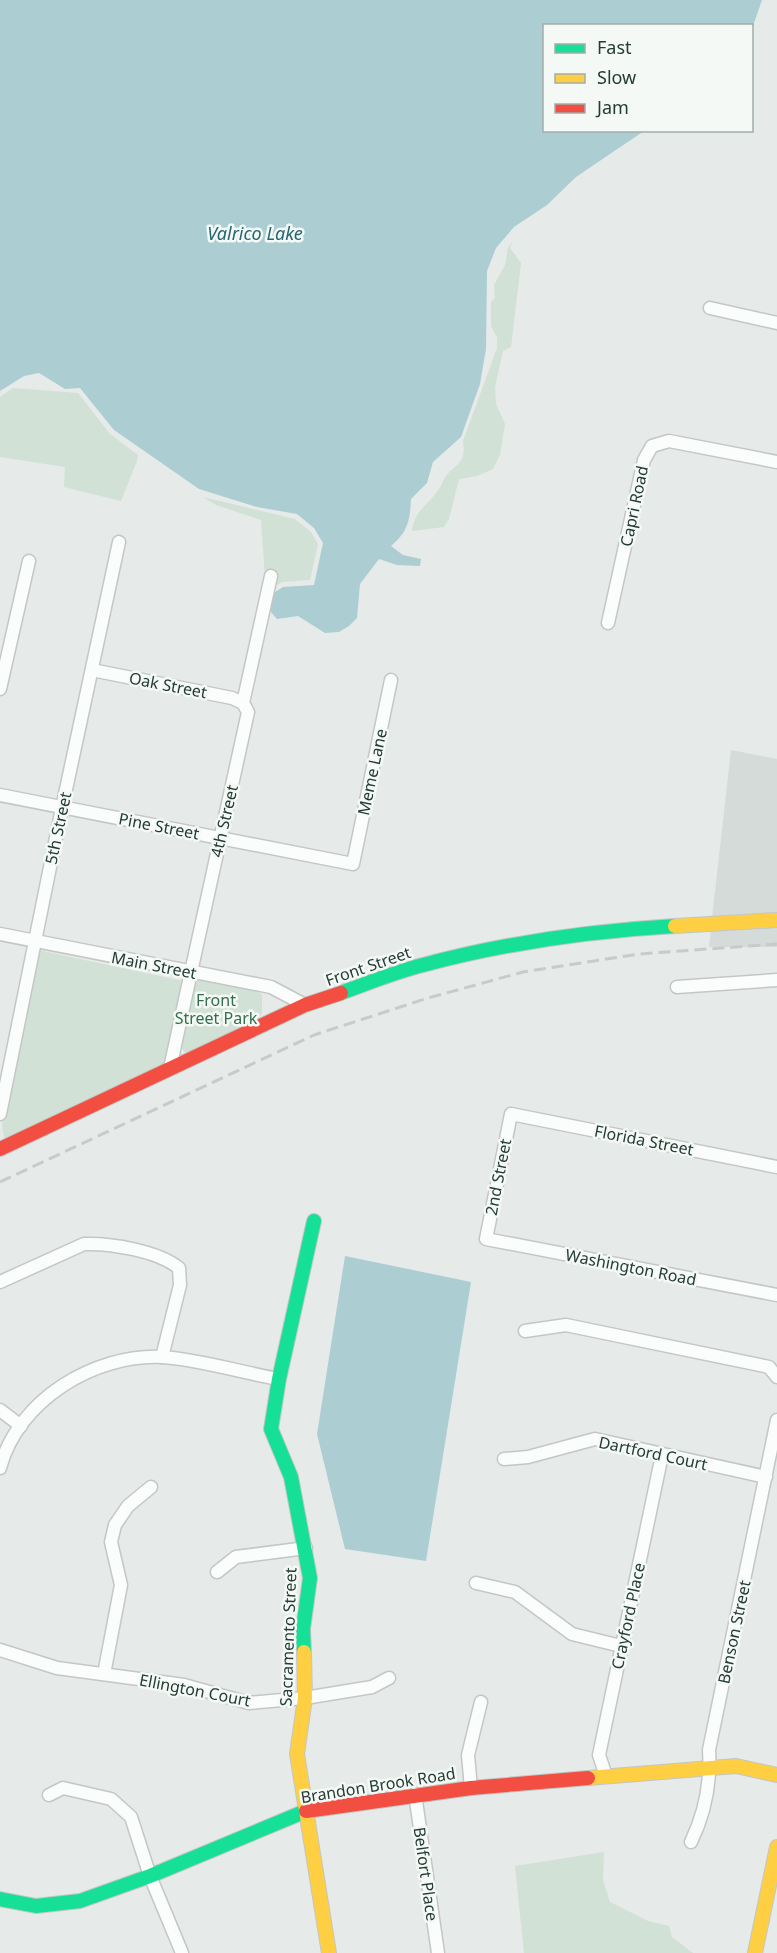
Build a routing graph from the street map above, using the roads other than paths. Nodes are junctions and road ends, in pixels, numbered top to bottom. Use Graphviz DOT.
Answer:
graph roads {
  1 [pos="710,308"];
  2 [pos="777,322"];
  3 [pos="777,462"];
  4 [pos="119,542"];
  5 [pos="29,561"];
  6 [pos="271,576"];
  7 [pos="608,623"];
  8 [pos="92,670"];
  9 [pos="391,680"];
  10 [pos="0,689"];
  11 [pos="243,703"];
  12 [pos="0,795"];
  13 [pos="62,808"];
  14 [pos="220,838"];
  15 [pos="353,864"];
  16 [pos="777,920"];
  17 [pos="0,934"];
  18 [pos="35,941"];
  19 [pos="190,972"];
  20 [pos="777,980"];
  21 [pos="677,987"];
  22 [pos="305,1005"];
  23 [pos="170,1068"];
  24 [pos="0,1114"];
  25 [pos="511,1114"];
  26 [pos="1,1145"];
  27 [pos="777,1167"];
  28 [pos="314,1221"];
  29 [pos="486,1239"];
  30 [pos="0,1282"];
  31 [pos="777,1295"];
  32 [pos="525,1331"];
  33 [pos="162,1358"];
  34 [pos="777,1377"];
  35 [pos="279,1379"];
  36 [pos="0,1410"];
  37 [pos="777,1420"];
  38 [pos="21,1425"];
  39 [pos="662,1455"];
  40 [pos="504,1459"];
  41 [pos="0,1468"];
  42 [pos="766,1477"];
  43 [pos="151,1487"];
  44 [pos="306,1548"];
  45 [pos="217,1572"];
  46 [pos="476,1583"];
  47 [pos="621,1647"];
  48 [pos="0,1650"];
  49 [pos="104,1674"];
  50 [pos="389,1678"];
  51 [pos="305,1698"];
  52 [pos="481,1702"];
  53 [pos="710,1767"];
  54 [pos="777,1775"];
  55 [pos="606,1776"];
  56 [pos="471,1788"];
  57 [pos="415,1794"];
  58 [pos="49,1795"];
  59 [pos="307,1810"];
  60 [pos="691,1842"];
  61 [pos="777,1847"];
  62 [pos="150,1876"];
  63 [pos="0,1899"];
  64 [pos="182,1953"];
  65 [pos="329,1953"];
  66 [pos="438,1953"];
  67 [pos="755,1953"];
  1 -- 2 [label="street"];
  3 -- 7 [label="street, Capri Road"];
  4 -- 8 [label="street, 5th Street"];
  5 -- 10 [label="street"];
  6 -- 11 [label="street, 4th Street"];
  8 -- 11 [label="street, Oak Street"];
  8 -- 13 [label="street, 5th Street"];
  9 -- 15 [label="street, Meme Lane"];
  11 -- 14 [label="street, 4th Street"];
  12 -- 13 [label="street, Pine Street"];
  13 -- 14 [label="street, Pine Street"];
  13 -- 18 [label="street, 5th Street"];
  14 -- 15 [label="street, Pine Street"];
  14 -- 19 [label="street, 4th Street"];
  16 -- 22 [label="street, Front Street"];
  17 -- 18 [label="street, Main Street"];
  18 -- 19 [label="street, Main Street"];
  18 -- 24 [label="street, 5th Street"];
  19 -- 22 [label="street, Main Street"];
  19 -- 23 [label="street, 4th Street"];
  20 -- 21 [label="street"];
  22 -- 23 [label="street, Front Street"];
  23 -- 26 [label="street, Front Street"];
  25 -- 27 [label="street, Florida Street"];
  25 -- 29 [label="street, 2nd Street"];
  28 -- 35 [label="street, Sacramento Street"];
  29 -- 31 [label="street, Washington Road"];
  30 -- 33 [label="street"];
  32 -- 34 [label="street"];
  33 -- 35 [label="street"];
  33 -- 38 [label="street"];
  35 -- 44 [label="street, Sacramento Street"];
  36 -- 38 [label="street"];
  37 -- 42 [label="street, Benson Street"];
  38 -- 41 [label="street"];
  39 -- 40 [label="street, Dartford Court"];
  39 -- 42 [label="street, Dartford Court"];
  39 -- 47 [label="street, Crayford Place"];
  42 -- 53 [label="street, Benson Street"];
  43 -- 49 [label="street"];
  44 -- 45 [label="street"];
  44 -- 51 [label="street, Sacramento Street"];
  46 -- 47 [label="street"];
  47 -- 55 [label="street, Crayford Place"];
  48 -- 49 [label="street, Ellington Court"];
  49 -- 51 [label="street, Ellington Court"];
  50 -- 51 [label="street, Ellington Court"];
  51 -- 59 [label="street, Sacramento Street"];
  52 -- 56 [label="street"];
  53 -- 54 [label="street, Brandon Brook Road"];
  53 -- 55 [label="street, Brandon Brook Road"];
  53 -- 60 [label="street, Benson Street"];
  55 -- 56 [label="street, Brandon Brook Road"];
  56 -- 57 [label="street, Brandon Brook Road"];
  57 -- 59 [label="street, Brandon Brook Road"];
  57 -- 66 [label="street, Belfort Place"];
  58 -- 62 [label="street"];
  59 -- 62 [label="street, Brandon Brook Road"];
  59 -- 65 [label="street, Sacramento Street"];
  61 -- 67 [label="street"];
  62 -- 63 [label="street, Brandon Brook Road"];
  62 -- 64 [label="street"];
}
